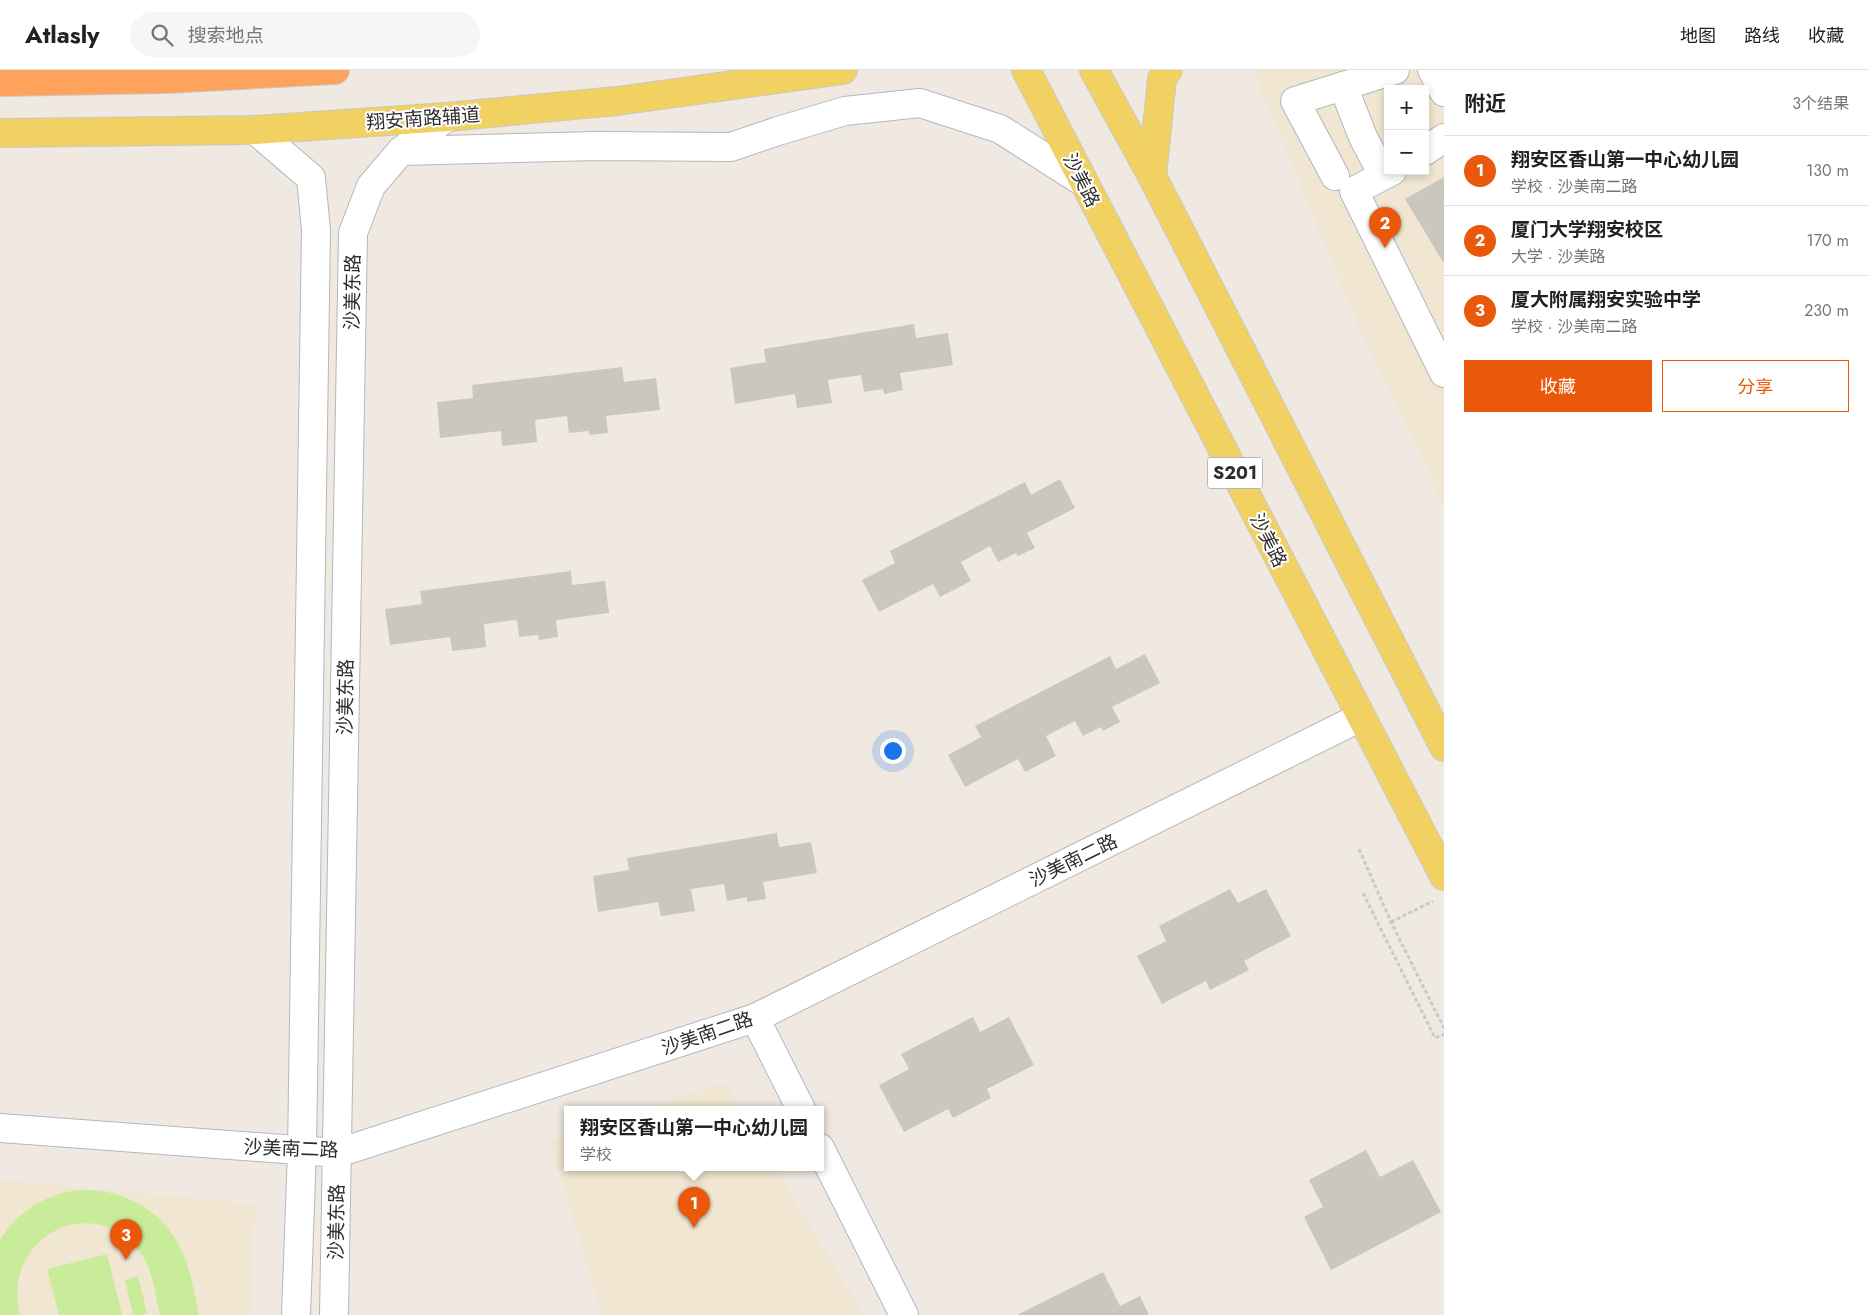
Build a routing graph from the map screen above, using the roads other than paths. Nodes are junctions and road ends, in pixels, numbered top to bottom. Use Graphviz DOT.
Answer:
graph roads {
  1 [pos="335,70"];
  2 [pos="843,70"];
  3 [pos="1026,70"];
  4 [pos="1094,70"];
  5 [pos="1168,70"];
  6 [pos="1395,70"];
  7 [pos="1432,70"];
  8 [pos="0,82"];
  9 [pos="1343,86"];
  10 [pos="1444,92"];
  11 [pos="446,117"];
  12 [pos="255,130"];
  13 [pos="0,132"];
  14 [pos="1444,138"];
  15 [pos="1429,147"];
  16 [pos="401,151"];
  17 [pos="1384,167"];
  18 [pos="1384,174"];
  19 [pos="1152,176"];
  20 [pos="1083,182"];
  21 [pos="1344,184"];
  22 [pos="1444,373"];
  23 [pos="1361,717"];
  24 [pos="1444,747"];
  25 [pos="1440,888"];
  26 [pos="755,1018"];
  27 [pos="799,1106"];
  28 [pos="0,1128"];
  29 [pos="302,1151"];
  30 [pos="338,1154"];
  31 [pos="824,1156"];
  32 [pos="296,1315"];
  33 [pos="334,1315"];
  34 [pos="904,1315"];
  1 -- 8 [label="highway"];
  2 -- 11 [label="main road, 翔安南路辅道"];
  3 -- 20 [label="main road, 沙美路 / S201"];
  4 -- 19 [label="main road"];
  5 -- 19 [label="main road"];
  6 -- 9 [label="street"];
  7 -- 10 [label="street"];
  9 -- 17 [label="street"];
  9 -- 21 [label="street"];
  11 -- 12 [label="main road, 翔安南路辅道"];
  11 -- 16 [label="street, 沙美东路"];
  12 -- 13 [label="main road, 翔安南路辅道"];
  12 -- 29 [label="street, 沙美东路"];
  14 -- 15 [label="street"];
  16 -- 20 [label="street"];
  16 -- 30 [label="street, 沙美东路"];
  18 -- 21 [label="street"];
  19 -- 24 [label="main road"];
  20 -- 23 [label="main road, 沙美路 / S201"];
  21 -- 22 [label="street"];
  23 -- 25 [label="main road, 沙美路 / S201"];
  23 -- 26 [label="street, 沙美南二路"];
  26 -- 27 [label="street"];
  26 -- 30 [label="street, 沙美南二路"];
  28 -- 29 [label="street, 沙美南二路"];
  29 -- 30 [label="street, 沙美南二路"];
  29 -- 32 [label="street, 沙美东路"];
  30 -- 33 [label="street, 沙美东路"];
  31 -- 34 [label="street"];
}
